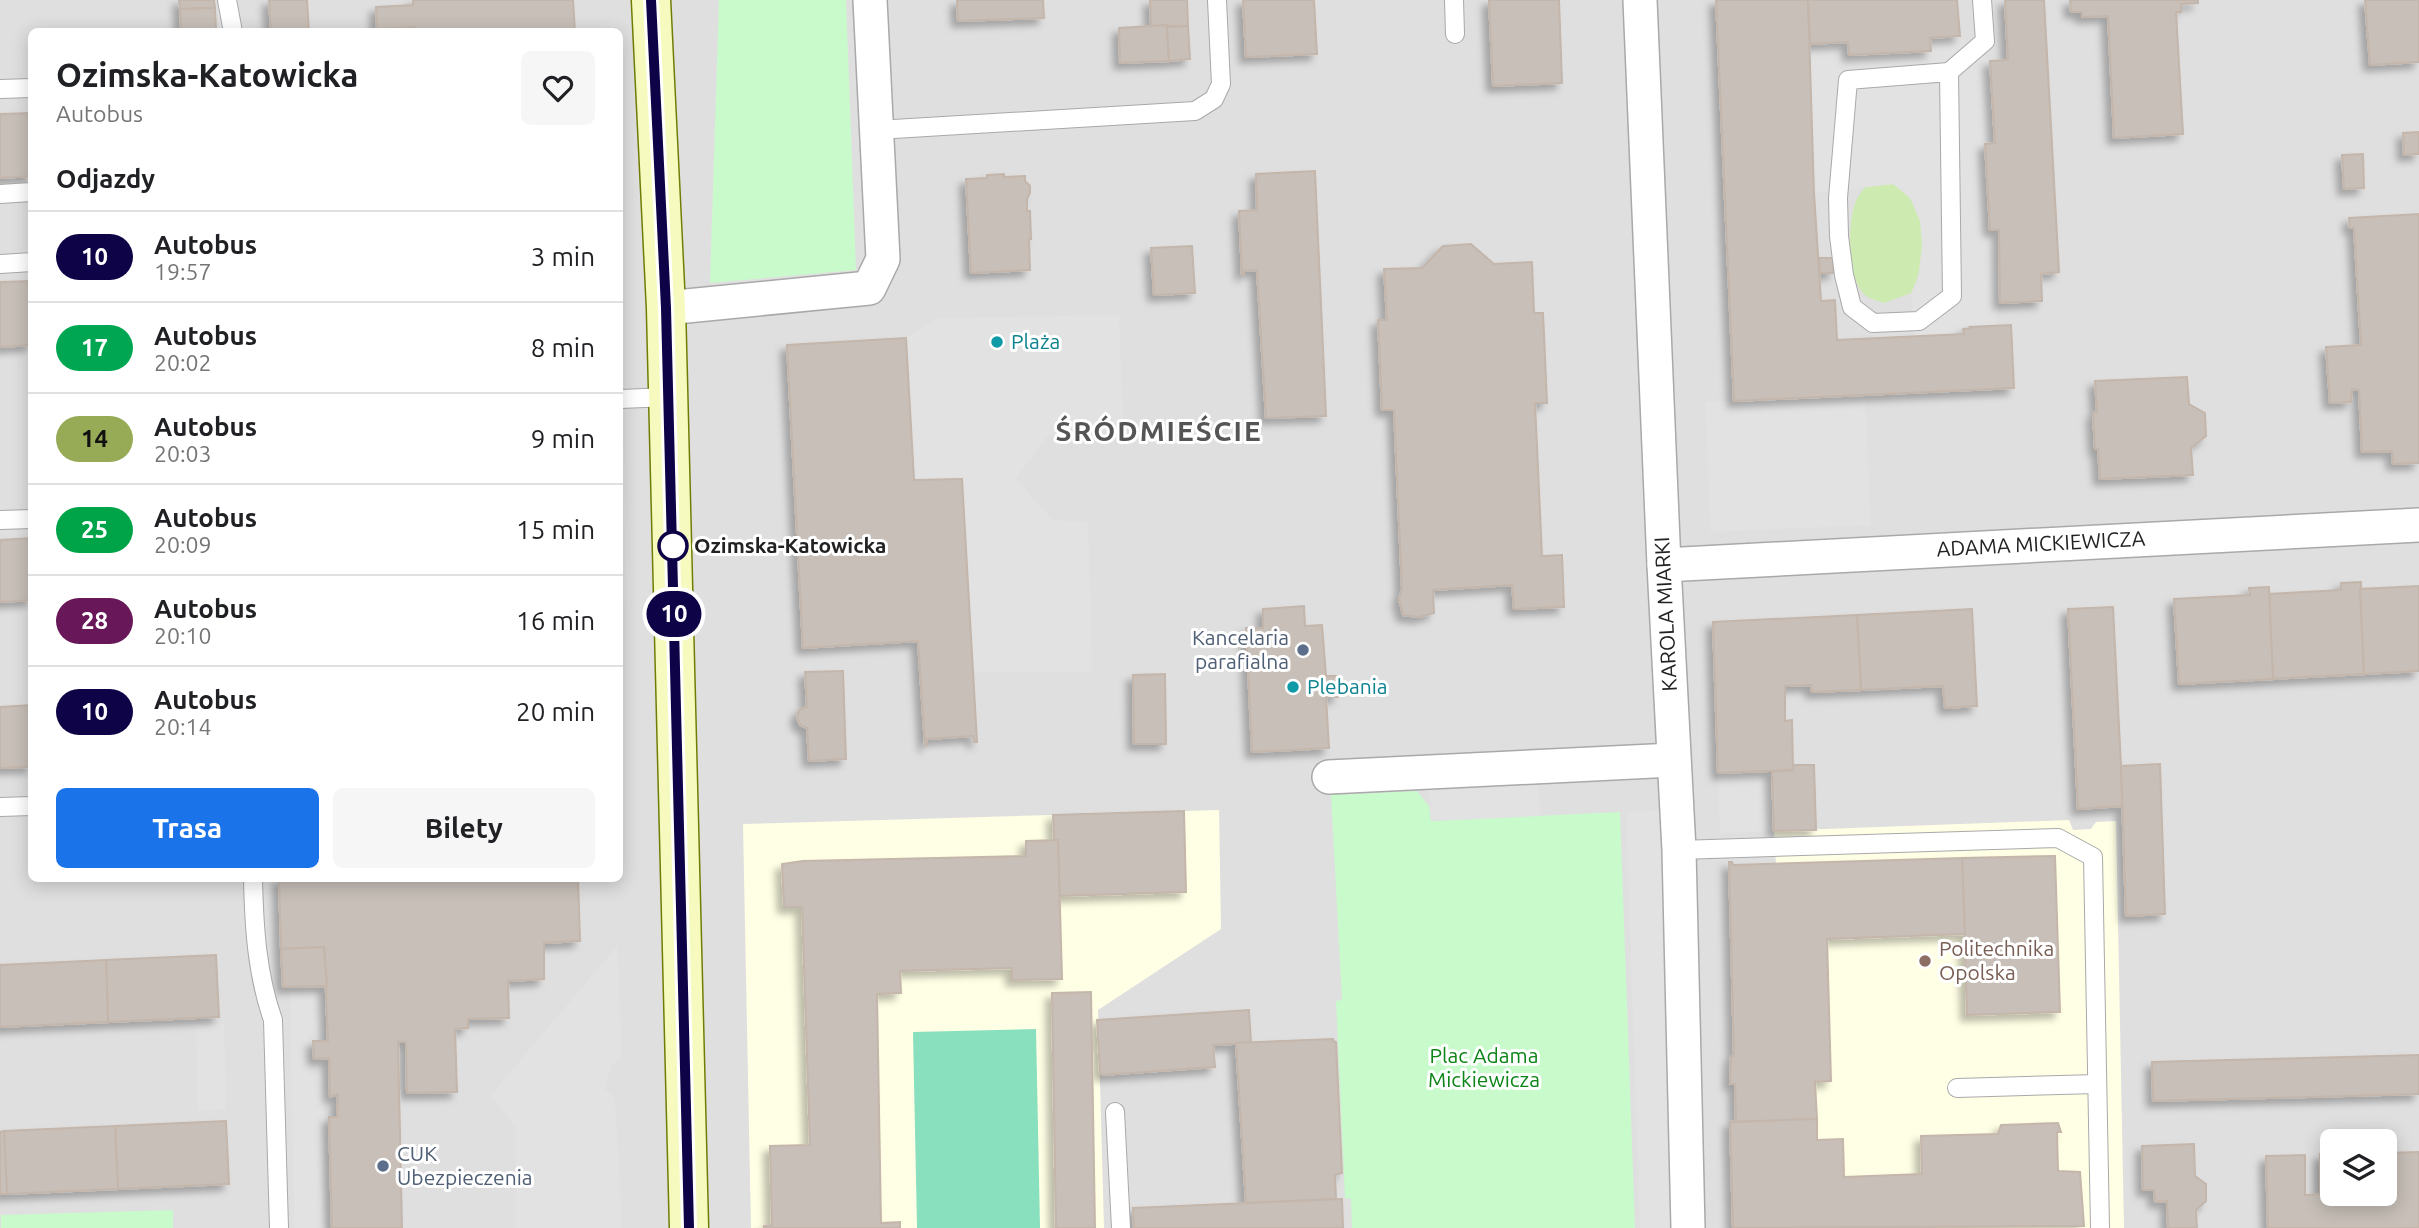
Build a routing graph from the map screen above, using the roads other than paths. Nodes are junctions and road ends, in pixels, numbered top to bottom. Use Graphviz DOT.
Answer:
graph roads {
  1 [pos="227,0"];
  2 [pos="652,0"];
  3 [pos="870,0"];
  4 [pos="1217,0"];
  5 [pos="1454,0"];
  6 [pos="1640,0"];
  7 [pos="1982,0"];
  8 [pos="232,28"];
  9 [pos="1455,34"];
  10 [pos="1949,72"];
  11 [pos="28,88"];
  12 [pos="0,89"];
  13 [pos="877,130"];
  14 [pos="28,192"];
  15 [pos="0,194"];
  16 [pos="28,262"];
  17 [pos="0,264"];
  18 [pos="666,308"];
  19 [pos="669,397"];
  20 [pos="623,398"];
  21 [pos="28,519"];
  22 [pos="0,520"];
  23 [pos="2419,525"];
  24 [pos="1664,565"];
  25 [pos="1673,760"];
  26 [pos="1329,776"];
  27 [pos="28,806"];
  28 [pos="0,807"];
  29 [pos="1679,850"];
  30 [pos="254,882"];
  31 [pos="2097,1084"];
  32 [pos="1957,1088"];
  33 [pos="1115,1112"];
  34 [pos="279,1228"];
  35 [pos="690,1228"];
  36 [pos="1121,1228"];
  37 [pos="1688,1228"];
  38 [pos="2100,1228"];
  1 -- 8 [label="lane"];
  2 -- 18 [label="main road"];
  3 -- 13 [label="street"];
  4 -- 13 [label="lane"];
  5 -- 9 [label="lane"];
  6 -- 24 [label="street, KAROLA MIARKI"];
  7 -- 10 [label="lane"];
  10 -- 10 [label="lane"];
  11 -- 12 [label="lane"];
  13 -- 18 [label="street"];
  14 -- 15 [label="lane"];
  16 -- 17 [label="lane"];
  18 -- 19 [label="main road"];
  19 -- 20 [label="lane"];
  19 -- 35 [label="main road"];
  21 -- 22 [label="lane"];
  23 -- 24 [label="street, ADAMA MICKIEWICZA"];
  24 -- 25 [label="street, KAROLA MIARKI"];
  25 -- 26 [label="street"];
  25 -- 29 [label="street, KAROLA MIARKI"];
  27 -- 28 [label="lane"];
  29 -- 31 [label="lane"];
  29 -- 37 [label="street, KAROLA MIARKI"];
  30 -- 34 [label="lane"];
  31 -- 32 [label="lane"];
  31 -- 38 [label="lane"];
  33 -- 36 [label="lane"];
}
